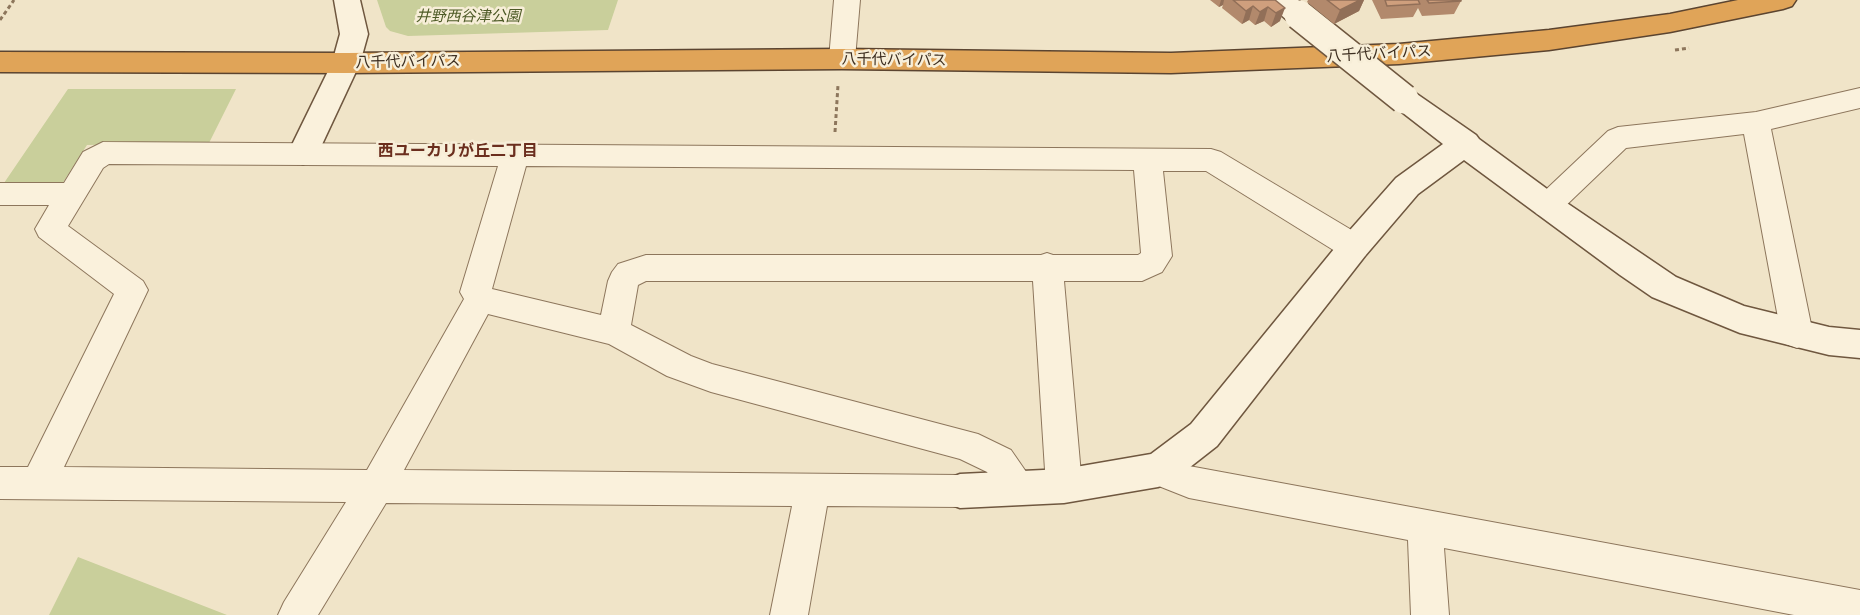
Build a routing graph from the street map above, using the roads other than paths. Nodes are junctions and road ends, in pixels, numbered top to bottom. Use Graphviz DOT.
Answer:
graph roads {
  1 [pos="347,0"];
  2 [pos="847,0"];
  3 [pos="1783,0"];
  4 [pos="1290,7"];
  5 [pos="0,62"];
  6 [pos="346,63"];
  7 [pos="840,72"];
  8 [pos="1860,98"];
  9 [pos="1756,122"];
  10 [pos="1466,143"];
  11 [pos="303,153"];
  12 [pos="515,156"];
  13 [pos="1147,159"];
  14 [pos="0,194"];
  15 [pos="72,194"];
  16 [pos="1547,206"];
  17 [pos="1354,247"];
  18 [pos="1047,266"];
  19 [pos="480,299"];
  20 [pos="614,332"];
  21 [pos="1797,334"];
  22 [pos="1860,344"];
  23 [pos="1158,470"];
  24 [pos="39,482"];
  25 [pos="0,483"];
  26 [pos="377,485"];
  27 [pos="1064,486"];
  28 [pos="1017,488"];
  29 [pos="812,491"];
  30 [pos="960,491"];
  31 [pos="1425,526"];
  32 [pos="1860,609"];
  33 [pos="297,615"];
  34 [pos="789,615"];
  35 [pos="1430,615"];
  1 -- 6 [label="street"];
  2 -- 7 [label="street"];
  3 -- 7 [label="highway, 八千代バイパス"];
  4 -- 10 [label="street, bridge"];
  5 -- 6 [label="highway, 八千代バイパス"];
  6 -- 7 [label="highway, 八千代バイパス"];
  6 -- 11 [label="street"];
  8 -- 9 [label="street"];
  9 -- 16 [label="street"];
  9 -- 21 [label="street"];
  10 -- 16 [label="street"];
  10 -- 17 [label="street"];
  11 -- 12 [label="street"];
  11 -- 15 [label="street"];
  12 -- 13 [label="street"];
  12 -- 19 [label="street"];
  13 -- 17 [label="street"];
  13 -- 18 [label="street"];
  14 -- 15 [label="street"];
  15 -- 24 [label="street"];
  16 -- 21 [label="street"];
  17 -- 23 [label="street"];
  18 -- 20 [label="street"];
  18 -- 27 [label="street"];
  19 -- 20 [label="street"];
  19 -- 26 [label="street"];
  20 -- 28 [label="street"];
  21 -- 22 [label="street"];
  23 -- 27 [label="street"];
  23 -- 31 [label="street"];
  24 -- 25 [label="street"];
  24 -- 26 [label="street"];
  26 -- 29 [label="street"];
  26 -- 33 [label="street"];
  27 -- 28 [label="street"];
  28 -- 30 [label="street"];
  29 -- 30 [label="street"];
  29 -- 34 [label="street"];
  31 -- 32 [label="street"];
  31 -- 35 [label="street"];
}
